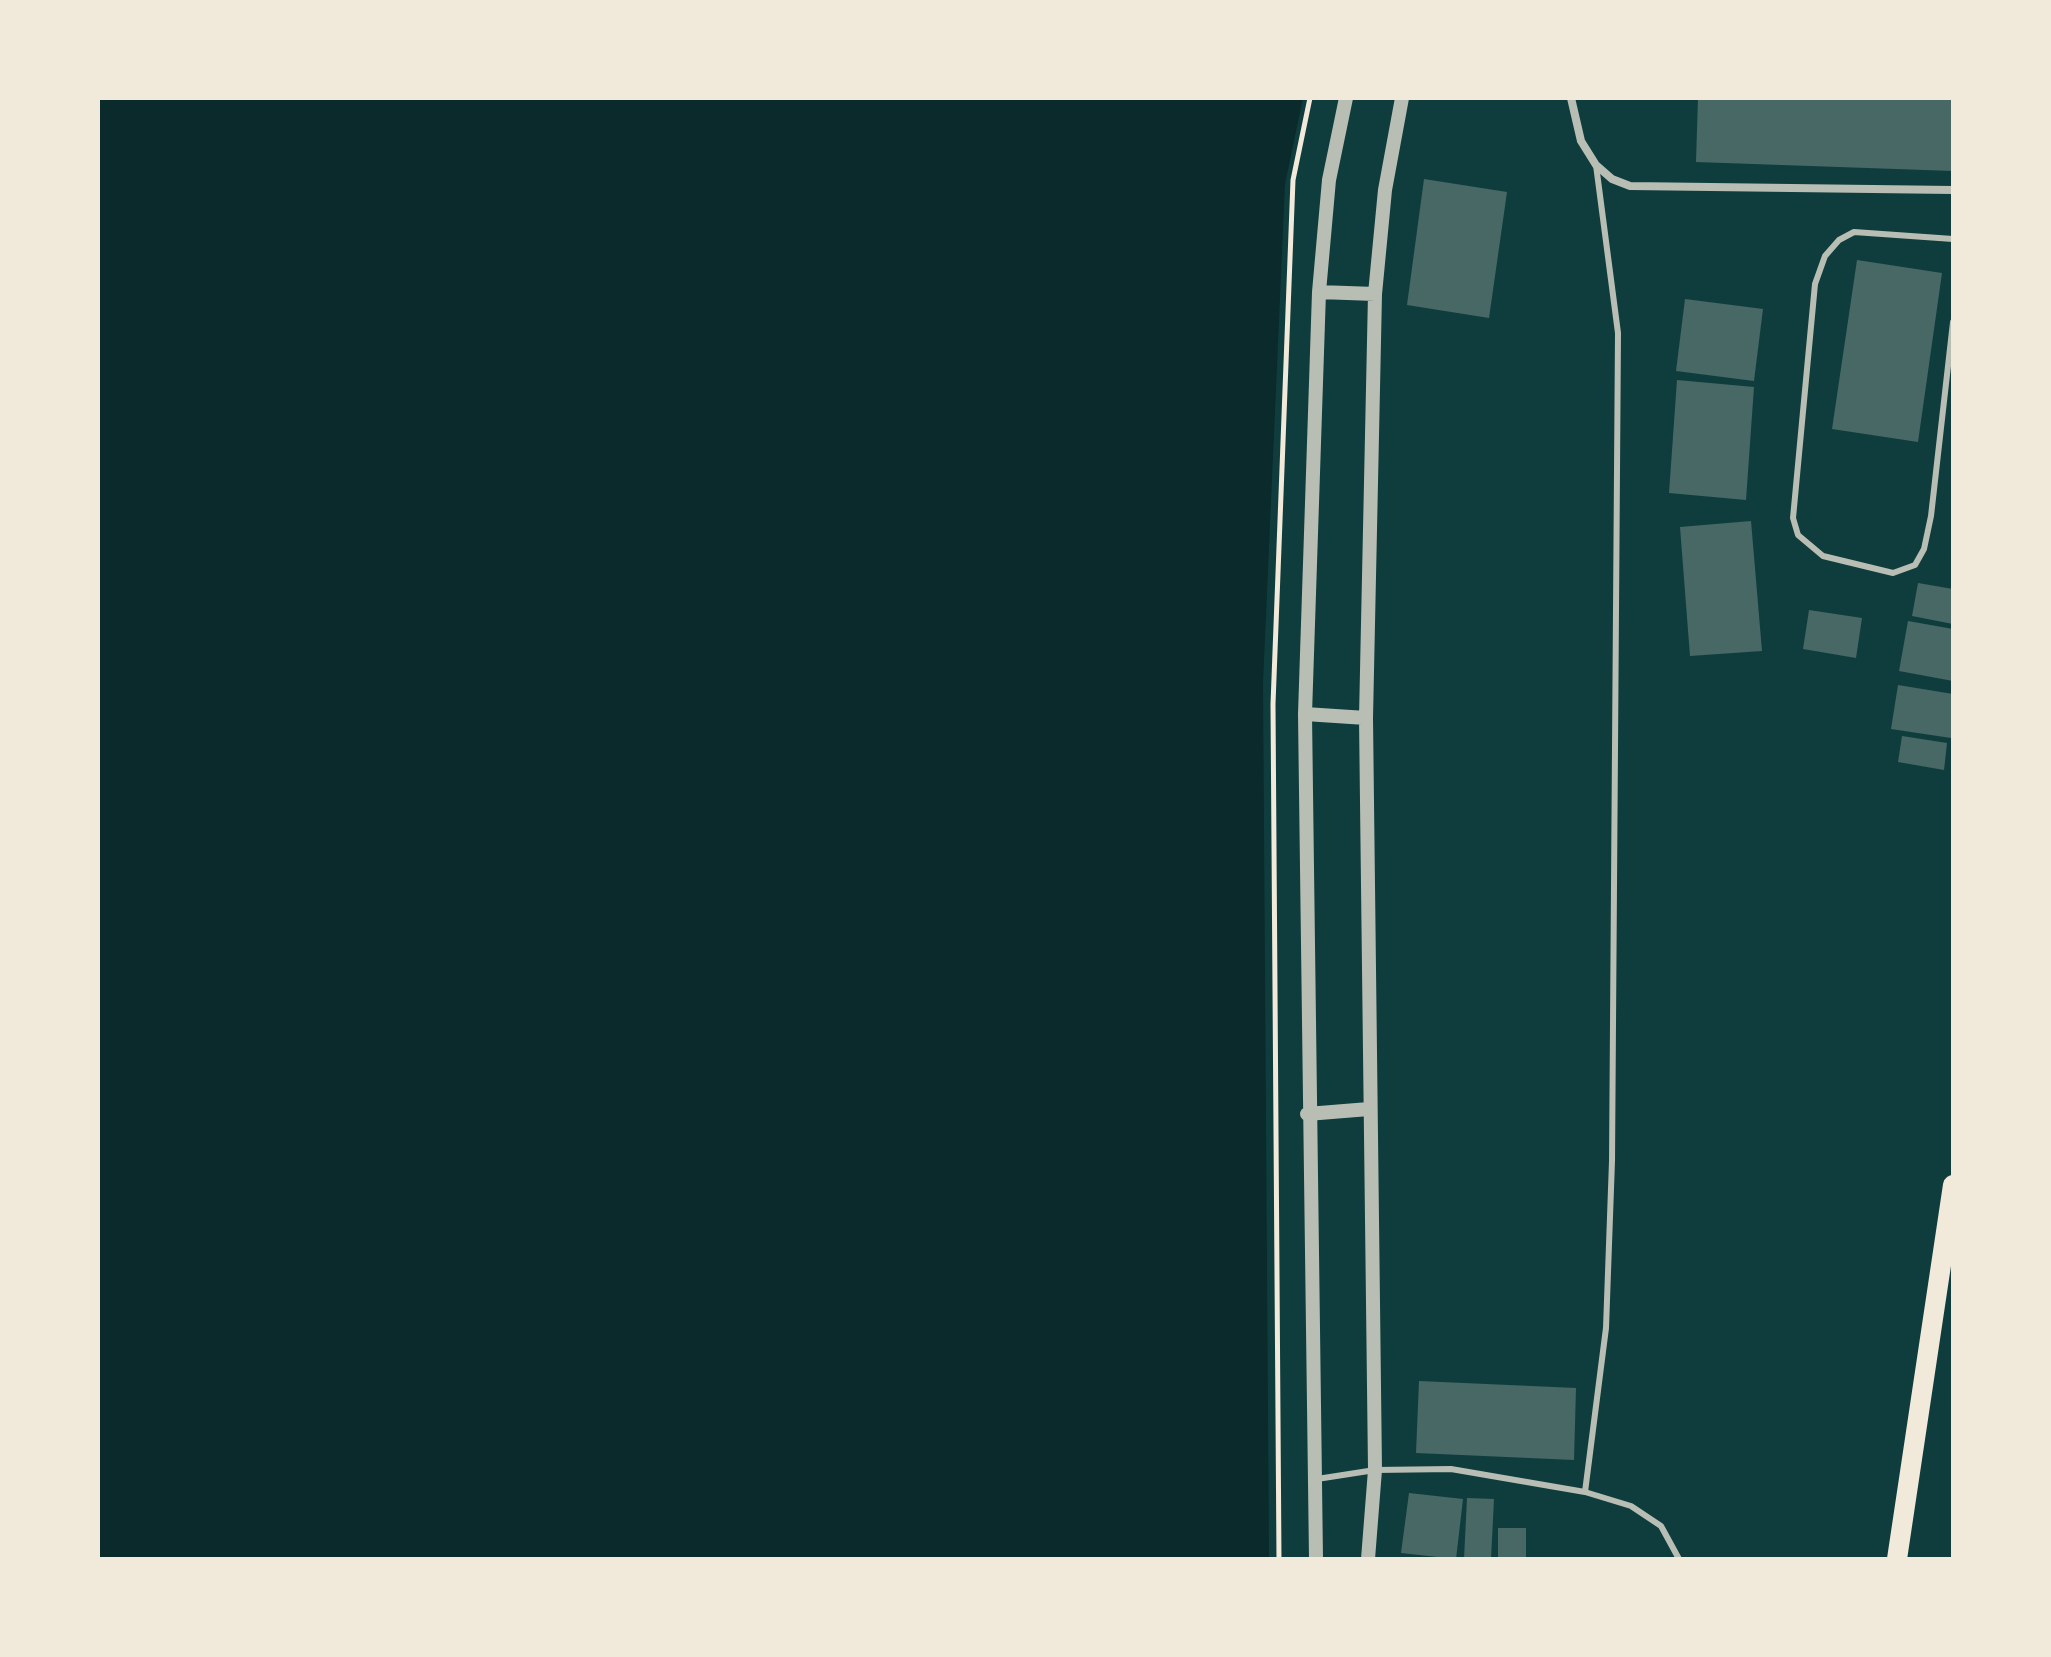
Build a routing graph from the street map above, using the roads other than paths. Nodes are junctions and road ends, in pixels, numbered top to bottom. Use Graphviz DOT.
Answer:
graph roads {
  1 [pos="1346,98"];
  2 [pos="1402,98"];
  3 [pos="1571,98"];
  4 [pos="1596,165"];
  5 [pos="1953,190"];
  6 [pos="1953,239"];
  7 [pos="1319,292"];
  8 [pos="1375,294"];
  9 [pos="1953,322"];
  10 [pos="1305,714"];
  11 [pos="1366,718"];
  12 [pos="1369,1109"];
  13 [pos="1307,1114"];
  14 [pos="1953,1185"];
  15 [pos="1375,1470"];
  16 [pos="1315,1479"];
  17 [pos="1585,1492"];
  18 [pos="1316,1559"];
  19 [pos="1368,1559"];
  20 [pos="1679,1559"];
  21 [pos="1897,1559"];
  1 -- 7 [label="street"];
  2 -- 8 [label="street"];
  3 -- 4 [label="street"];
  4 -- 5 [label="street"];
  4 -- 17 [label="lane"];
  6 -- 9 [label="lane"];
  7 -- 8 [label="street"];
  7 -- 10 [label="street"];
  8 -- 11 [label="street"];
  10 -- 11 [label="street"];
  10 -- 13 [label="street"];
  11 -- 12 [label="street"];
  12 -- 13 [label="street"];
  12 -- 15 [label="street"];
  13 -- 16 [label="street"];
  14 -- 21 [label="main road"];
  15 -- 16 [label="lane"];
  15 -- 17 [label="lane"];
  15 -- 19 [label="street"];
  16 -- 18 [label="street"];
  17 -- 20 [label="lane"];
}
